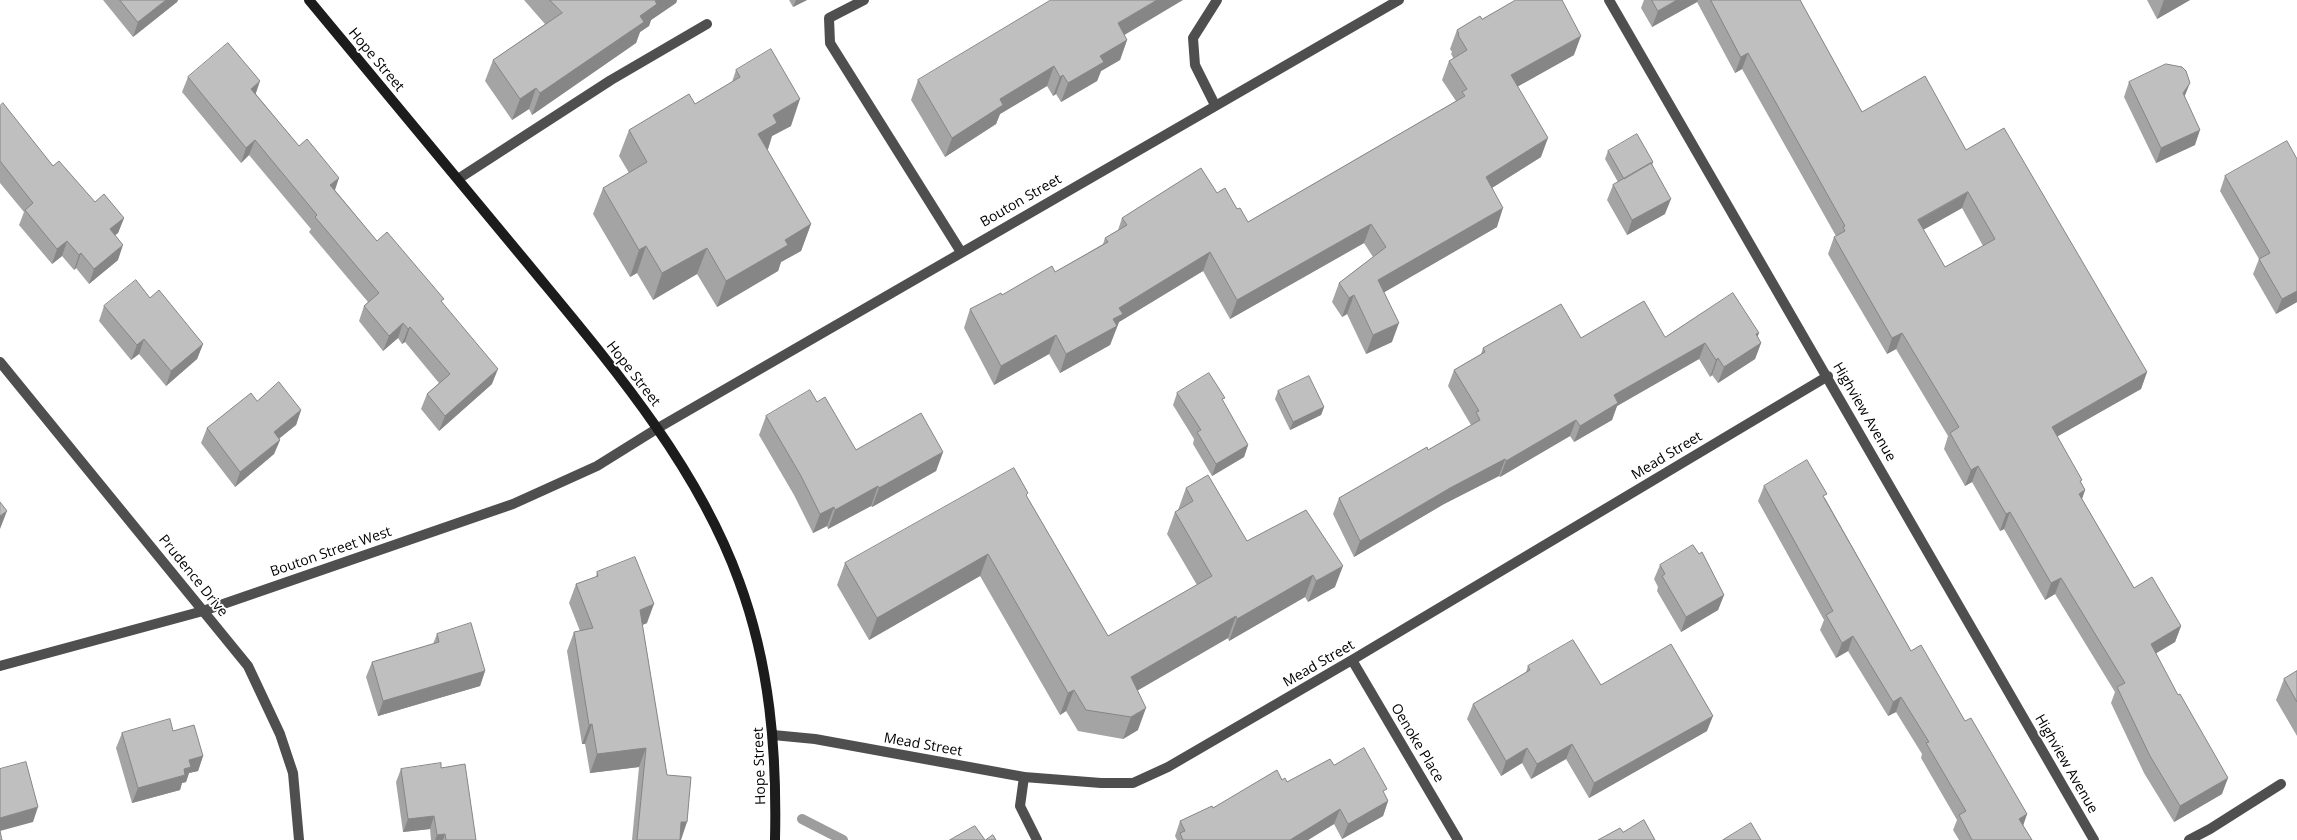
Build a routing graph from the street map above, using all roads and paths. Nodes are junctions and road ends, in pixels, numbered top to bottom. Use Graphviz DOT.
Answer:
graph roads {
  1 [pos="308,0"];
  2 [pos="864,0"];
  3 [pos="1217,0"];
  4 [pos="1399,0"];
  5 [pos="1609,0"];
  6 [pos="707,24"];
  7 [pos="1215,105"];
  8 [pos="458,179"];
  9 [pos="961,252"];
  10 [pos="0,362"];
  11 [pos="1828,376"];
  12 [pos="658,428"];
  13 [pos="203,611"];
  14 [pos="1352,660"];
  15 [pos="0,666"];
  16 [pos="773,735"];
  17 [pos="1024,777"];
  18 [pos="2281,784"];
  19 [pos="299,840"];
  20 [pos="775,840"];
  21 [pos="1037,840"];
  22 [pos="1458,840"];
  23 [pos="2094,840"];
  24 [pos="2189,840"];
  1 -- 8 [label="main road, Hope Street"];
  2 -- 9 [label="street"];
  3 -- 7 [label="street"];
  4 -- 7 [label="street, Bouton Street"];
  5 -- 11 [label="street, Highview Avenue"];
  6 -- 8 [label="street"];
  7 -- 9 [label="street, Bouton Street"];
  8 -- 12 [label="main road, Hope Street"];
  9 -- 12 [label="street, Bouton Street"];
  10 -- 13 [label="street, Prudence Drive"];
  11 -- 14 [label="street, Mead Street"];
  11 -- 23 [label="street, Highview Avenue"];
  12 -- 13 [label="street, Bouton Street West"];
  12 -- 16 [label="main road, Hope Street"];
  13 -- 15 [label="street, Bouton Street West"];
  13 -- 19 [label="street, Prudence Drive"];
  14 -- 17 [label="street, Mead Street"];
  14 -- 22 [label="street, Oenoke Place"];
  16 -- 17 [label="street, Mead Street"];
  16 -- 20 [label="main road, Hope Street"];
  17 -- 21 [label="street"];
  18 -- 24 [label="street"];
}
